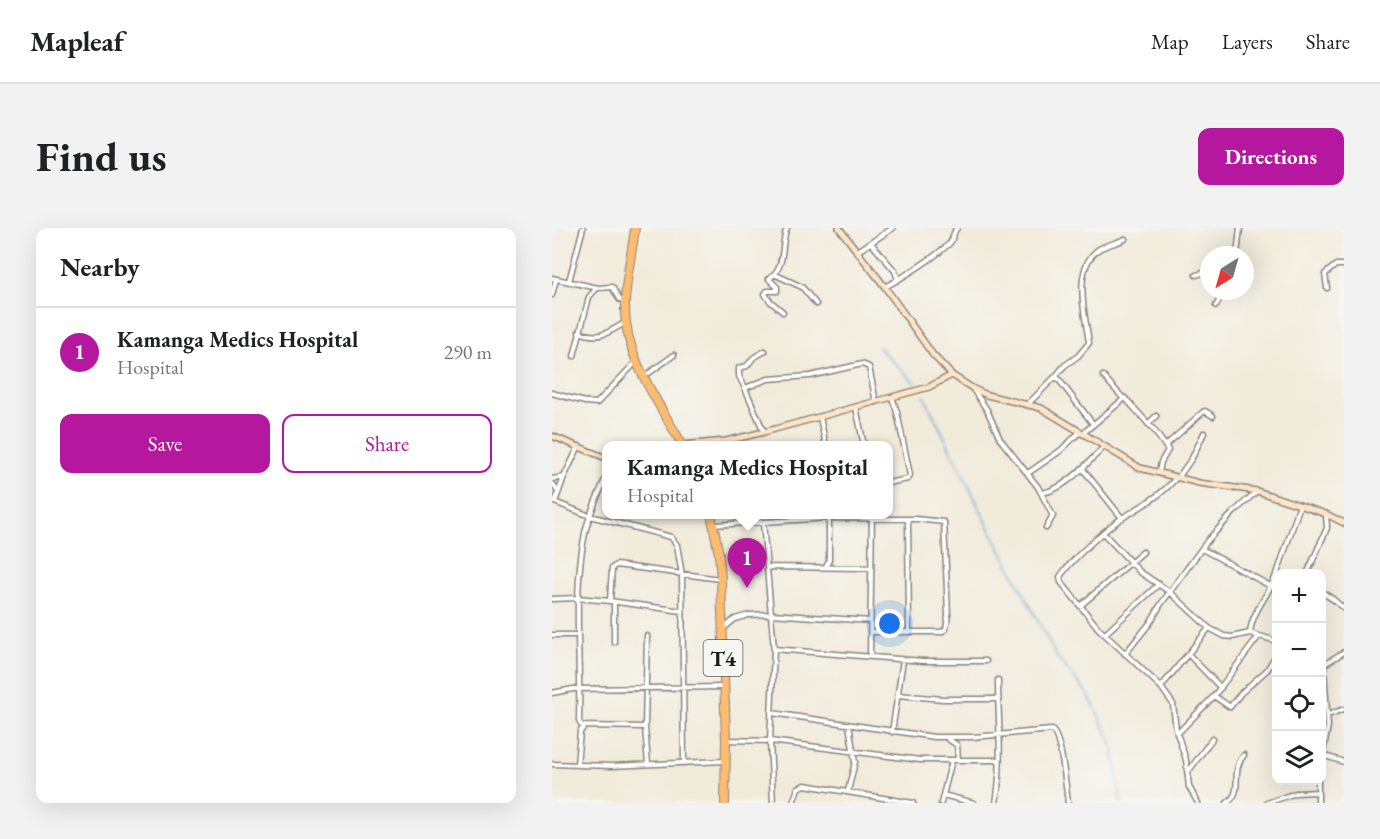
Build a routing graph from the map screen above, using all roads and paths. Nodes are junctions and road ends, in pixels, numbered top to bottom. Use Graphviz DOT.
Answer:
graph roads {
  1 [pos="583,228"];
  2 [pos="635,228"];
  3 [pos="788,228"];
  4 [pos="840,228"];
  5 [pos="893,228"];
  6 [pos="957,228"];
  7 [pos="1240,228"];
  8 [pos="1125,239"];
  9 [pos="871,243"];
  10 [pos="1238,246"];
  11 [pos="858,251"];
  12 [pos="1344,265"];
  13 [pos="774,274"];
  14 [pos="1200,274"];
  15 [pos="1196,275"];
  16 [pos="554,278"];
  17 [pos="898,280"];
  18 [pos="569,281"];
  19 [pos="885,286"];
  20 [pos="598,288"];
  21 [pos="1327,288"];
  22 [pos="552,294"];
  23 [pos="1219,300"];
  24 [pos="625,303"];
  25 [pos="816,304"];
  26 [pos="1216,306"];
  27 [pos="783,312"];
  28 [pos="626,322"];
  29 [pos="579,332"];
  30 [pos="765,351"];
  31 [pos="674,355"];
  32 [pos="574,356"];
  33 [pos="637,361"];
  34 [pos="952,375"];
  35 [pos="644,376"];
  36 [pos="1056,376"];
  37 [pos="1103,376"];
  38 [pos="746,388"];
  39 [pos="972,388"];
  40 [pos="552,393"];
  41 [pos="892,398"];
  42 [pos="1123,398"];
  43 [pos="876,402"];
  44 [pos="1027,405"];
  45 [pos="856,407"];
  46 [pos="1156,416"];
  47 [pos="1213,416"];
  48 [pos="820,417"];
  49 [pos="1093,424"];
  50 [pos="1148,424"];
  51 [pos="764,432"];
  52 [pos="1081,433"];
  53 [pos="1204,433"];
  54 [pos="552,436"];
  55 [pos="680,441"];
  56 [pos="726,441"];
  57 [pos="825,441"];
  58 [pos="863,441"];
  59 [pos="579,446"];
  60 [pos="1165,446"];
  61 [pos="1103,448"];
  62 [pos="602,456"];
  63 [pos="1082,468"];
  64 [pos="1159,472"];
  65 [pos="1028,473"];
  66 [pos="564,477"];
  67 [pos="1177,477"];
  68 [pos="552,481"];
  69 [pos="893,482"];
  70 [pos="602,487"];
  71 [pos="1257,491"];
  72 [pos="559,493"];
  73 [pos="1042,493"];
  74 [pos="554,501"];
  75 [pos="1300,505"];
  76 [pos="1326,514"];
  77 [pos="590,516"];
  78 [pos="893,518"];
  79 [pos="1122,518"];
  80 [pos="712,519"];
  81 [pos="806,519"];
  82 [pos="829,519"];
  83 [pos="872,519"];
  84 [pos="782,520"];
  85 [pos="908,520"];
  86 [pos="763,522"];
  87 [pos="1344,523"];
  88 [pos="714,525"];
  89 [pos="1046,528"];
  90 [pos="1104,534"];
  91 [pos="1202,549"];
  92 [pos="1143,552"];
  93 [pos="1131,563"];
  94 [pos="768,567"];
  95 [pos="826,567"];
  96 [pos="870,568"];
  97 [pos="1279,569"];
  98 [pos="1308,569"];
  99 [pos="682,575"];
  100 [pos="721,579"];
  101 [pos="1159,584"];
  102 [pos="1272,588"];
  103 [pos="1170,592"];
  104 [pos="1272,592"];
  105 [pos="1326,595"];
  106 [pos="577,598"];
  107 [pos="552,599"];
  108 [pos="612,601"];
  109 [pos="1080,606"];
  110 [pos="1343,608"];
  111 [pos="682,611"];
  112 [pos="772,614"];
  113 [pos="870,621"];
  114 [pos="1209,628"];
  115 [pos="722,629"];
  116 [pos="870,632"];
  117 [pos="909,632"];
  118 [pos="1250,633"];
  119 [pos="1105,634"];
  120 [pos="552,635"];
  121 [pos="577,635"];
  122 [pos="647,636"];
  123 [pos="1259,636"];
  124 [pos="1272,640"];
  125 [pos="614,642"];
  126 [pos="774,649"];
  127 [pos="1344,652"];
  128 [pos="1125,654"];
  129 [pos="1189,655"];
  130 [pos="870,656"];
  131 [pos="903,660"];
  132 [pos="986,661"];
  133 [pos="1272,662"];
  134 [pos="1326,662"];
  135 [pos="1324,677"];
  136 [pos="998,680"];
  137 [pos="725,687"];
  138 [pos="1161,687"];
  139 [pos="683,688"];
  140 [pos="1221,688"];
  141 [pos="580,689"];
  142 [pos="645,689"];
  143 [pos="552,693"];
  144 [pos="898,694"];
  145 [pos="1214,696"];
  146 [pos="998,699"];
  147 [pos="1344,709"];
  148 [pos="772,713"];
  149 [pos="1328,715"];
  150 [pos="849,725"];
  151 [pos="585,726"];
  152 [pos="645,727"];
  153 [pos="892,732"];
  154 [pos="1177,734"];
  155 [pos="1000,735"];
  156 [pos="1326,736"];
  157 [pos="943,738"];
  158 [pos="1212,739"];
  159 [pos="726,740"];
  160 [pos="771,741"];
  161 [pos="855,752"];
  162 [pos="1244,755"];
  163 [pos="1326,757"];
  164 [pos="952,760"];
  165 [pos="958,760"];
  166 [pos="999,760"];
  167 [pos="724,761"];
  168 [pos="1344,762"];
  169 [pos="684,763"];
  170 [pos="552,764"];
  171 [pos="577,764"];
  172 [pos="648,764"];
  173 [pos="1188,772"];
  174 [pos="1318,785"];
  175 [pos="848,791"];
  176 [pos="1317,792"];
  177 [pos="943,795"];
  178 [pos="1277,801"];
  179 [pos="1344,801"];
  180 [pos="902,802"];
  181 [pos="724,803"];
  182 [pos="773,803"];
  183 [pos="793,803"];
  184 [pos="913,803"];
  185 [pos="941,803"];
  186 [pos="974,803"];
  187 [pos="996,803"];
  188 [pos="1068,803"];
  189 [pos="1198,803"];
  190 [pos="1227,803"];
  191 [pos="1267,803"];
  192 [pos="1318,803"];
  193 [pos="1340,803"];
  1 -- 18 [label="street"];
  2 -- 24 [label="highway"];
  3 -- 13 [label="street"];
  4 -- 11 [label="street"];
  5 -- 9 [label="street"];
  6 -- 17 [label="street"];
  7 -- 10 [label="street"];
  8 -- 36 [label="street"];
  9 -- 11 [label="street"];
  9 -- 17 [label="street"];
  11 -- 19 [label="street"];
  12 -- 21 [label="street"];
  13 -- 25 [label="street"];
  13 -- 27 [label="street"];
  14 -- 15 [label="street"];
  16 -- 18 [label="street"];
  16 -- 22 [label="street"];
  17 -- 19 [label="street"];
  18 -- 20 [label="street"];
  19 -- 34 [label="street"];
  20 -- 24 [label="street"];
  20 -- 29 [label="street"];
  23 -- 26 [label="street"];
  24 -- 28 [label="highway"];
  28 -- 29 [label="street"];
  28 -- 33 [label="highway"];
  29 -- 32 [label="street"];
  30 -- 38 [label="street"];
  31 -- 35 [label="street"];
  33 -- 35 [label="highway"];
  33 -- 40 [label="street"];
  34 -- 39 [label="street"];
  34 -- 41 [label="street"];
  35 -- 55 [label="highway"];
  36 -- 44 [label="street"];
  36 -- 49 [label="street"];
  37 -- 42 [label="street"];
  38 -- 43 [label="street"];
  38 -- 51 [label="street"];
  39 -- 44 [label="street"];
  39 -- 65 [label="street"];
  41 -- 43 [label="street"];
  41 -- 69 [label="street"];
  42 -- 49 [label="street"];
  42 -- 50 [label="street"];
  43 -- 45 [label="street"];
  44 -- 52 [label="street"];
  45 -- 48 [label="street"];
  45 -- 58 [label="street"];
  46 -- 50 [label="street"];
  47 -- 60 [label="street"];
  48 -- 51 [label="street"];
  48 -- 57 [label="street"];
  49 -- 52 [label="street"];
  50 -- 60 [label="street"];
  51 -- 56 [label="street"];
  52 -- 61 [label="street"];
  52 -- 65 [label="street"];
  53 -- 67 [label="street"];
  54 -- 59 [label="street"];
  59 -- 62 [label="street"];
  59 -- 66 [label="street"];
  60 -- 64 [label="street"];
  61 -- 63 [label="street"];
  61 -- 64 [label="street"];
  63 -- 73 [label="street"];
  63 -- 79 [label="street"];
  64 -- 67 [label="street"];
  65 -- 73 [label="street"];
  66 -- 68 [label="street"];
  66 -- 72 [label="street"];
  67 -- 71 [label="street"];
  67 -- 79 [label="street"];
  68 -- 72 [label="street"];
  70 -- 77 [label="street"];
  71 -- 75 [label="street"];
  71 -- 91 [label="street"];
  72 -- 74 [label="street"];
  73 -- 89 [label="street"];
  74 -- 77 [label="street"];
  75 -- 76 [label="street"];
  75 -- 97 [label="street"];
  76 -- 87 [label="street"];
  76 -- 98 [label="street"];
  77 -- 99 [label="street"];
  77 -- 106 [label="street"];
  78 -- 85 [label="street"];
  79 -- 90 [label="street"];
  80 -- 88 [label="highway, T4"];
  81 -- 84 [label="street"];
  82 -- 95 [label="street"];
  83 -- 96 [label="street"];
  84 -- 86 [label="street"];
  85 -- 117 [label="street"];
  85 -- 117 [label="street"];
  86 -- 88 [label="street"];
  86 -- 94 [label="street"];
  88 -- 100 [label="highway, T4"];
  90 -- 93 [label="street"];
  90 -- 109 [label="street"];
  91 -- 102 [label="street"];
  91 -- 103 [label="street"];
  92 -- 93 [label="street"];
  93 -- 101 [label="street"];
  93 -- 109 [label="street"];
  94 -- 95 [label="street"];
  94 -- 112 [label="street"];
  95 -- 96 [label="street"];
  96 -- 113 [label="street"];
  99 -- 100 [label="street"];
  99 -- 108 [label="street"];
  99 -- 111 [label="street"];
  100 -- 115 [label="highway, T4"];
  101 -- 103 [label="street"];
  101 -- 119 [label="street"];
  103 -- 114 [label="street"];
  103 -- 128 [label="street"];
  104 -- 118 [label="street"];
  105 -- 110 [label="street"];
  106 -- 107 [label="street"];
  106 -- 108 [label="street"];
  106 -- 121 [label="street"];
  108 -- 111 [label="street"];
  108 -- 125 [label="street"];
  109 -- 119 [label="street"];
  111 -- 139 [label="street"];
  112 -- 113 [label="street"];
  112 -- 115 [label="street"];
  112 -- 126 [label="street"];
  113 -- 116 [label="street"];
  114 -- 118 [label="street"];
  114 -- 129 [label="street"];
  115 -- 137 [label="highway, T4"];
  116 -- 117 [label="street"];
  116 -- 130 [label="street"];
  118 -- 123 [label="street"];
  119 -- 128 [label="street"];
  120 -- 121 [label="street"];
  121 -- 141 [label="street"];
  122 -- 142 [label="street"];
  123 -- 124 [label="street"];
  123 -- 140 [label="street"];
  126 -- 130 [label="street"];
  126 -- 148 [label="street"];
  127 -- 134 [label="street"];
  128 -- 138 [label="street"];
  129 -- 138 [label="street"];
  129 -- 140 [label="street"];
  130 -- 131 [label="street"];
  131 -- 132 [label="street"];
  131 -- 144 [label="street"];
  133 -- 145 [label="street"];
  135 -- 149 [label="street"];
  136 -- 146 [label="street"];
  137 -- 139 [label="street"];
  137 -- 159 [label="highway, T4"];
  138 -- 154 [label="street"];
  139 -- 142 [label="street"];
  139 -- 169 [label="street"];
  140 -- 145 [label="street"];
  141 -- 142 [label="street"];
  141 -- 143 [label="street"];
  141 -- 151 [label="street"];
  142 -- 152 [label="street"];
  144 -- 146 [label="street"];
  144 -- 153 [label="street"];
  145 -- 154 [label="street"];
  146 -- 155 [label="street"];
  147 -- 149 [label="street"];
  148 -- 150 [label="street"];
  148 -- 160 [label="street"];
  149 -- 156 [label="street"];
  150 -- 153 [label="street"];
  150 -- 161 [label="street"];
  151 -- 152 [label="street"];
  151 -- 171 [label="street"];
  152 -- 172 [label="street"];
  153 -- 157 [label="street"];
  154 -- 173 [label="street"];
  155 -- 157 [label="street"];
  155 -- 166 [label="street"];
  155 -- 188 [label="street"];
  157 -- 165 [label="street"];
  158 -- 173 [label="street"];
  159 -- 160 [label="street"];
  159 -- 167 [label="highway, T4"];
  160 -- 161 [label="street"];
  160 -- 182 [label="street"];
  161 -- 164 [label="street"];
  161 -- 175 [label="street"];
  162 -- 190 [label="street"];
  163 -- 168 [label="street"];
  164 -- 165 [label="street"];
  164 -- 177 [label="street"];
  165 -- 166 [label="street"];
  166 -- 187 [label="street"];
  167 -- 169 [label="street"];
  167 -- 181 [label="highway, T4"];
  169 -- 172 [label="street"];
  170 -- 171 [label="street"];
  171 -- 172 [label="street"];
  173 -- 189 [label="street"];
  174 -- 176 [label="street"];
  175 -- 180 [label="street"];
  175 -- 183 [label="street"];
  176 -- 178 [label="street"];
  176 -- 192 [label="street"];
  177 -- 185 [label="street"];
  177 -- 186 [label="street"];
  178 -- 191 [label="street"];
  179 -- 193 [label="street"];
  180 -- 184 [label="street"];
}
